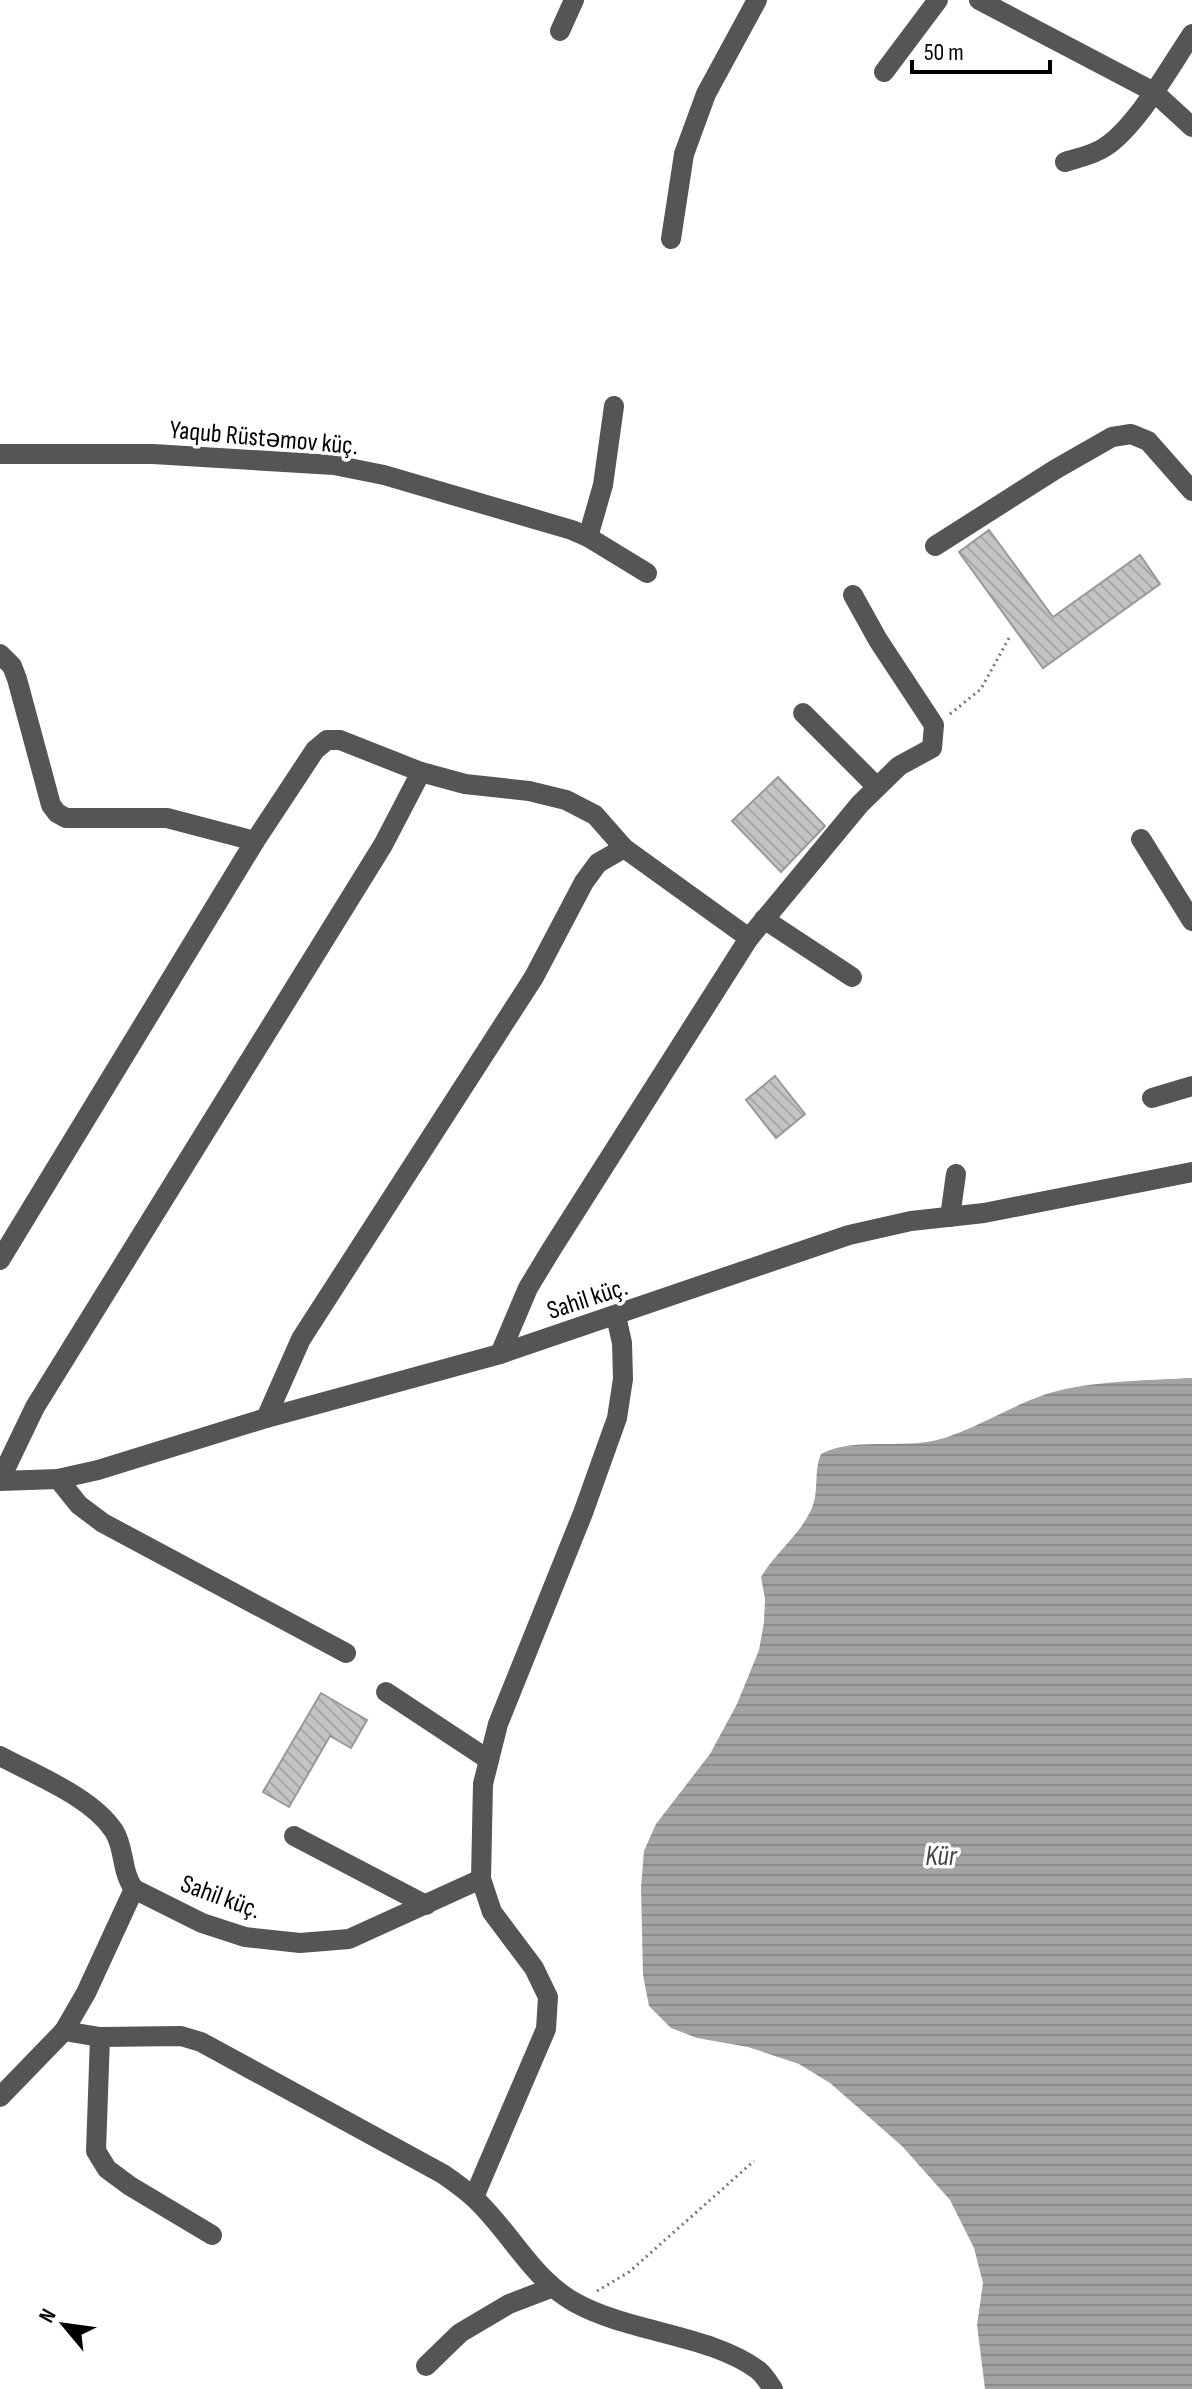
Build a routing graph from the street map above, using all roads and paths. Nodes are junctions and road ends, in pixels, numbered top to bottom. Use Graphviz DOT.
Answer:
graph roads {
  1 [pos="574,0"];
  2 [pos="757,0"];
  3 [pos="938,0"];
  4 [pos="979,0"];
  5 [pos="560,31"];
  6 [pos="1192,34"];
  7 [pos="884,72"];
  8 [pos="1154,92"];
  9 [pos="1192,127"];
  10 [pos="1065,162"];
  11 [pos="671,239"];
  12 [pos="614,406"];
  13 [pos="0,454"];
  14 [pos="1192,491"];
  15 [pos="588,537"];
  16 [pos="935,546"];
  17 [pos="647,573"];
  18 [pos="853,595"];
  19 [pos="1009,638"];
  20 [pos="0,654"];
  21 [pos="803,713"];
  22 [pos="934,725"];
  23 [pos="421,772"];
  24 [pos="877,787"];
  25 [pos="1141,839"];
  26 [pos="255,841"];
  27 [pos="624,848"];
  28 [pos="764,919"];
  29 [pos="1192,921"];
  30 [pos="749,938"];
  31 [pos="852,977"];
  32 [pos="1192,1086"];
  33 [pos="1152,1098"];
  34 [pos="1192,1172"];
  35 [pos="956,1174"];
  36 [pos="950,1217"];
  37 [pos="0,1260"];
  38 [pos="616,1316"];
  39 [pos="500,1354"];
  40 [pos="266,1418"];
  41 [pos="58,1479"];
  42 [pos="0,1480"];
  43 [pos="346,1653"];
  44 [pos="386,1692"];
  45 [pos="0,1756"];
  46 [pos="489,1760"];
  47 [pos="294,1836"];
  48 [pos="481,1879"];
  49 [pos="134,1889"];
  50 [pos="426,1905"];
  51 [pos="64,2031"];
  52 [pos="100,2037"];
  53 [pos="0,2097"];
  54 [pos="754,2161"];
  55 [pos="474,2197"];
  56 [pos="212,2235"];
  57 [pos="551,2288"];
  58 [pos="575,2303"];
  59 [pos="426,2366"];
  60 [pos="773,2389"];
  1 -- 5 [label="street"];
  2 -- 11 [label="street"];
  3 -- 7 [label="street"];
  4 -- 8 [label="street"];
  6 -- 8 [label="street"];
  8 -- 9 [label="street"];
  8 -- 10 [label="street"];
  12 -- 15 [label="street"];
  13 -- 15 [label="street, Yaqub Rüstəmov küç."];
  14 -- 16 [label="street"];
  15 -- 17 [label="street, Yaqub Rüstəmov küç."];
  18 -- 22 [label="street"];
  19 -- 22 [label="path"];
  20 -- 26 [label="street"];
  21 -- 24 [label="street"];
  22 -- 24 [label="street"];
  23 -- 26 [label="street"];
  23 -- 27 [label="street"];
  23 -- 42 [label="street"];
  24 -- 28 [label="street"];
  25 -- 29 [label="street"];
  26 -- 37 [label="street"];
  27 -- 30 [label="street"];
  27 -- 40 [label="street"];
  28 -- 30 [label="street"];
  28 -- 31 [label="street"];
  30 -- 39 [label="street"];
  32 -- 33 [label="street"];
  34 -- 36 [label="street, Sahil küç."];
  35 -- 36 [label="street"];
  36 -- 38 [label="street, Sahil küç."];
  38 -- 39 [label="street, Sahil küç."];
  38 -- 46 [label="street"];
  39 -- 40 [label="street, Sahil küç."];
  40 -- 41 [label="street, Sahil küç."];
  41 -- 42 [label="street, Sahil küç."];
  41 -- 43 [label="street"];
  44 -- 46 [label="street"];
  45 -- 49 [label="street"];
  46 -- 48 [label="street"];
  47 -- 50 [label="street"];
  48 -- 50 [label="street, Sahil küç."];
  48 -- 55 [label="street"];
  49 -- 50 [label="street, Sahil küç."];
  49 -- 51 [label="street"];
  51 -- 52 [label="street"];
  51 -- 53 [label="street"];
  52 -- 55 [label="street"];
  52 -- 56 [label="street"];
  54 -- 58 [label="path"];
  55 -- 57 [label="street"];
  57 -- 58 [label="street"];
  57 -- 59 [label="street"];
  58 -- 60 [label="street"];
}
